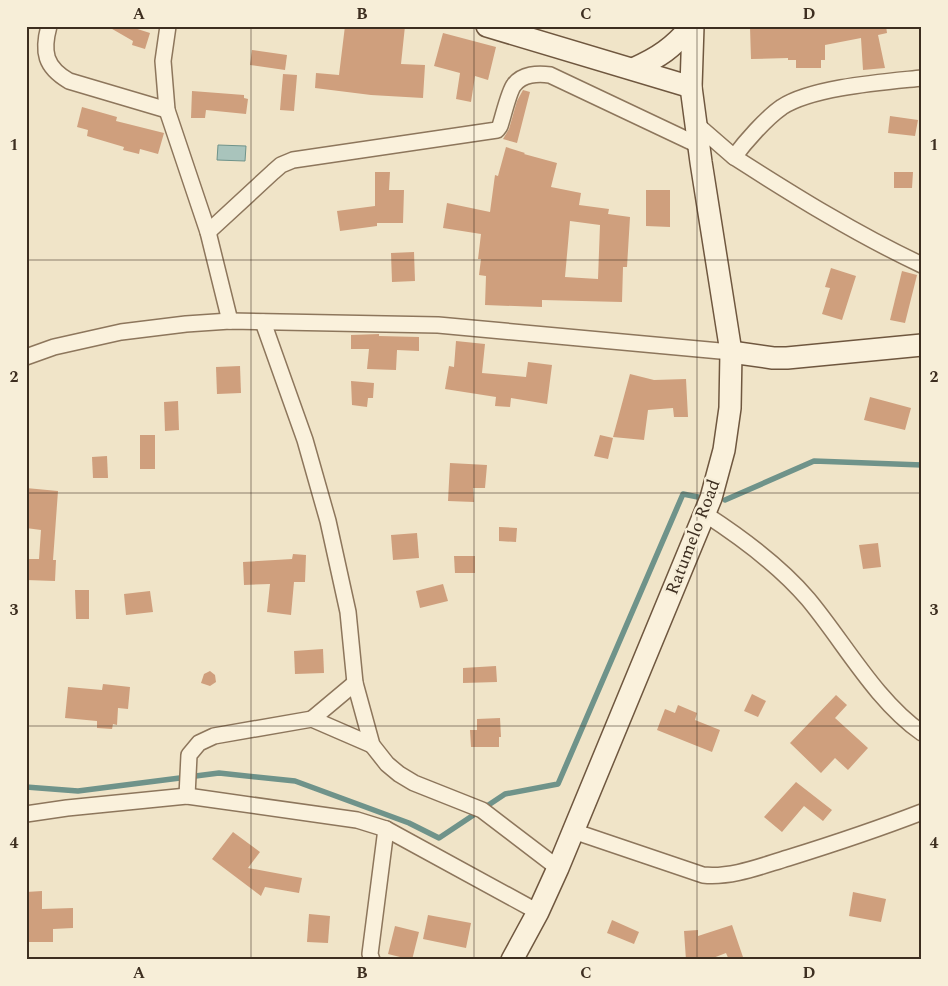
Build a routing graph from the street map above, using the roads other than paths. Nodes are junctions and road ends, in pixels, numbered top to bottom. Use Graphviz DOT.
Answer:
graph roads {
  1 [pos="49,26"];
  2 [pos="168,26"];
  3 [pos="487,26"];
  4 [pos="692,26"];
  5 [pos="633,69"];
  6 [pos="922,78"];
  7 [pos="691,87"];
  8 [pos="167,110"];
  9 [pos="696,124"];
  10 [pos="698,145"];
  11 [pos="734,157"];
  12 [pos="208,232"];
  13 [pos="922,266"];
  14 [pos="230,321"];
  15 [pos="263,322"];
  16 [pos="922,345"];
  17 [pos="731,352"];
  18 [pos="26,357"];
  19 [pos="704,514"];
  20 [pos="356,684"];
  21 [pos="312,719"];
  22 [pos="922,733"];
  23 [pos="372,745"];
  24 [pos="187,796"];
  25 [pos="922,812"];
  26 [pos="26,814"];
  27 [pos="386,830"];
  28 [pos="573,831"];
  29 [pos="558,868"];
  30 [pos="538,912"];
  31 [pos="372,960"];
  32 [pos="512,960"];
  1 -- 8 [label="street"];
  2 -- 8 [label="street"];
  3 -- 5 [label="street"];
  4 -- 5 [label="street"];
  4 -- 7 [label="street, Ratumelo Road"];
  5 -- 7 [label="street"];
  6 -- 11 [label="street"];
  7 -- 9 [label="street, Ratumelo Road"];
  8 -- 12 [label="street"];
  9 -- 10 [label="street, Ratumelo Road"];
  9 -- 11 [label="street"];
  10 -- 12 [label="street"];
  10 -- 17 [label="street, Ratumelo Road"];
  11 -- 13 [label="street"];
  12 -- 14 [label="street"];
  14 -- 15 [label="street"];
  14 -- 18 [label="street"];
  15 -- 17 [label="street"];
  15 -- 20 [label="street"];
  16 -- 17 [label="street"];
  17 -- 19 [label="street, Ratumelo Road"];
  19 -- 22 [label="street"];
  19 -- 28 [label="street, Ratumelo Road"];
  20 -- 21 [label="street"];
  20 -- 23 [label="street"];
  21 -- 23 [label="street"];
  21 -- 24 [label="street"];
  23 -- 29 [label="street"];
  24 -- 26 [label="street"];
  24 -- 27 [label="street"];
  25 -- 28 [label="street"];
  27 -- 30 [label="street"];
  27 -- 31 [label="street"];
  28 -- 29 [label="street, Ratumelo Road"];
  29 -- 30 [label="street, Ratumelo Road"];
  30 -- 32 [label="street, Ratumelo Road"];
}
